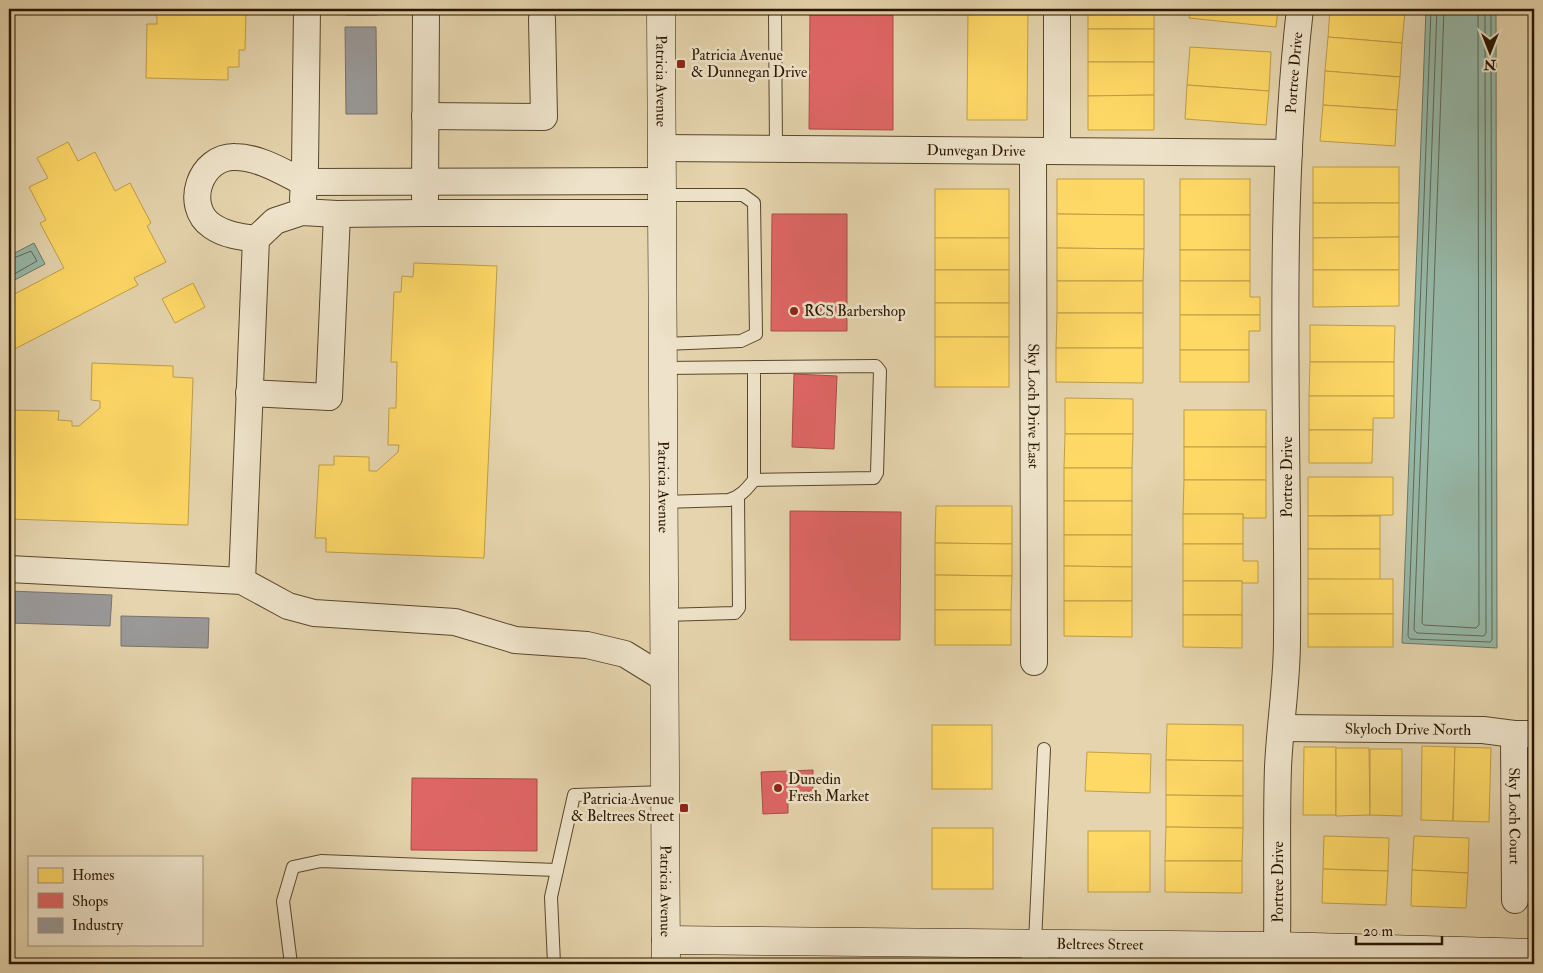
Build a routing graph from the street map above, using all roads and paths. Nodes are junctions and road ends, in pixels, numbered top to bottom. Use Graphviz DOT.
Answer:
graph roads {
  1 [pos="307,9"];
  2 [pos="426,9"];
  3 [pos="661,9"];
  4 [pos="1057,9"];
  5 [pos="1300,9"];
  6 [pos="775,16"];
  7 [pos="542,19"];
  8 [pos="425,116"];
  9 [pos="662,148"];
  10 [pos="776,149"];
  11 [pos="1045,151"];
  12 [pos="1289,153"];
  13 [pos="425,181"];
  14 [pos="303,182"];
  15 [pos="662,196"];
  16 [pos="302,212"];
  17 [pos="425,213"];
  18 [pos="338,214"];
  19 [pos="256,240"];
  20 [pos="663,356"];
  21 [pos="754,367"];
  22 [pos="249,393"];
  23 [pos="754,480"];
  24 [pos="738,497"];
  25 [pos="663,502"];
  26 [pos="9,568"];
  27 [pos="242,581"];
  28 [pos="664,615"];
  29 [pos="1034,662"];
  30 [pos="664,678"];
  31 [pos="1282,728"];
  32 [pos="1524,734"];
  33 [pos="1044,749"];
  34 [pos="665,792"];
  35 [pos="556,870"];
  36 [pos="1515,900"];
  37 [pos="1277,946"];
  38 [pos="666,952"];
  39 [pos="1035,953"];
  40 [pos="1534,953"];
  41 [pos="1341,956"];
  42 [pos="291,964"];
  43 [pos="554,964"];
  1 -- 14 [label="street"];
  2 -- 8 [label="street"];
  3 -- 9 [label="street, Patricia Avenue"];
  4 -- 11 [label="street, Sky Loch Drive East"];
  5 -- 12 [label="street, Portree Drive"];
  6 -- 10 [label="lane"];
  7 -- 8 [label="street"];
  8 -- 13 [label="street"];
  9 -- 10 [label="street, Dunvegan Drive"];
  9 -- 15 [label="street, Patricia Avenue"];
  10 -- 11 [label="street, Dunvegan Drive"];
  11 -- 12 [label="street, Dunvegan Drive"];
  11 -- 29 [label="street, Sky Loch Drive East"];
  12 -- 31 [label="street, Portree Drive"];
  13 -- 14 [label="street"];
  13 -- 15 [label="street"];
  13 -- 17 [label="street"];
  14 -- 16 [label="street"];
  14 -- 19 [label="street"];
  15 -- 17 [label="street"];
  15 -- 20 [label="street, Patricia Avenue"];
  15 -- 20 [label="lane"];
  16 -- 18 [label="street"];
  16 -- 19 [label="street"];
  17 -- 18 [label="street"];
  18 -- 22 [label="street"];
  19 -- 22 [label="street"];
  20 -- 21 [label="lane"];
  20 -- 25 [label="street, Patricia Avenue"];
  21 -- 23 [label="lane"];
  21 -- 23 [label="lane"];
  22 -- 27 [label="street"];
  23 -- 24 [label="lane"];
  24 -- 25 [label="lane"];
  24 -- 28 [label="lane"];
  25 -- 28 [label="street, Patricia Avenue"];
  26 -- 27 [label="street"];
  27 -- 30 [label="street"];
  28 -- 30 [label="street, Patricia Avenue"];
  30 -- 34 [label="street, Patricia Avenue"];
  31 -- 32 [label="street, Skyloch Drive North"];
  31 -- 37 [label="street, Portree Drive"];
  32 -- 36 [label="street, Sky Loch Court"];
  33 -- 39 [label="lane"];
  34 -- 35 [label="lane"];
  34 -- 38 [label="street, Patricia Avenue"];
  35 -- 42 [label="lane"];
  35 -- 43 [label="lane"];
  37 -- 39 [label="street, Beltrees Street"];
  37 -- 41 [label="street, Beltrees Street"];
  38 -- 39 [label="street, Beltrees Street"];
  40 -- 41 [label="street, Beltrees Street"];
}
